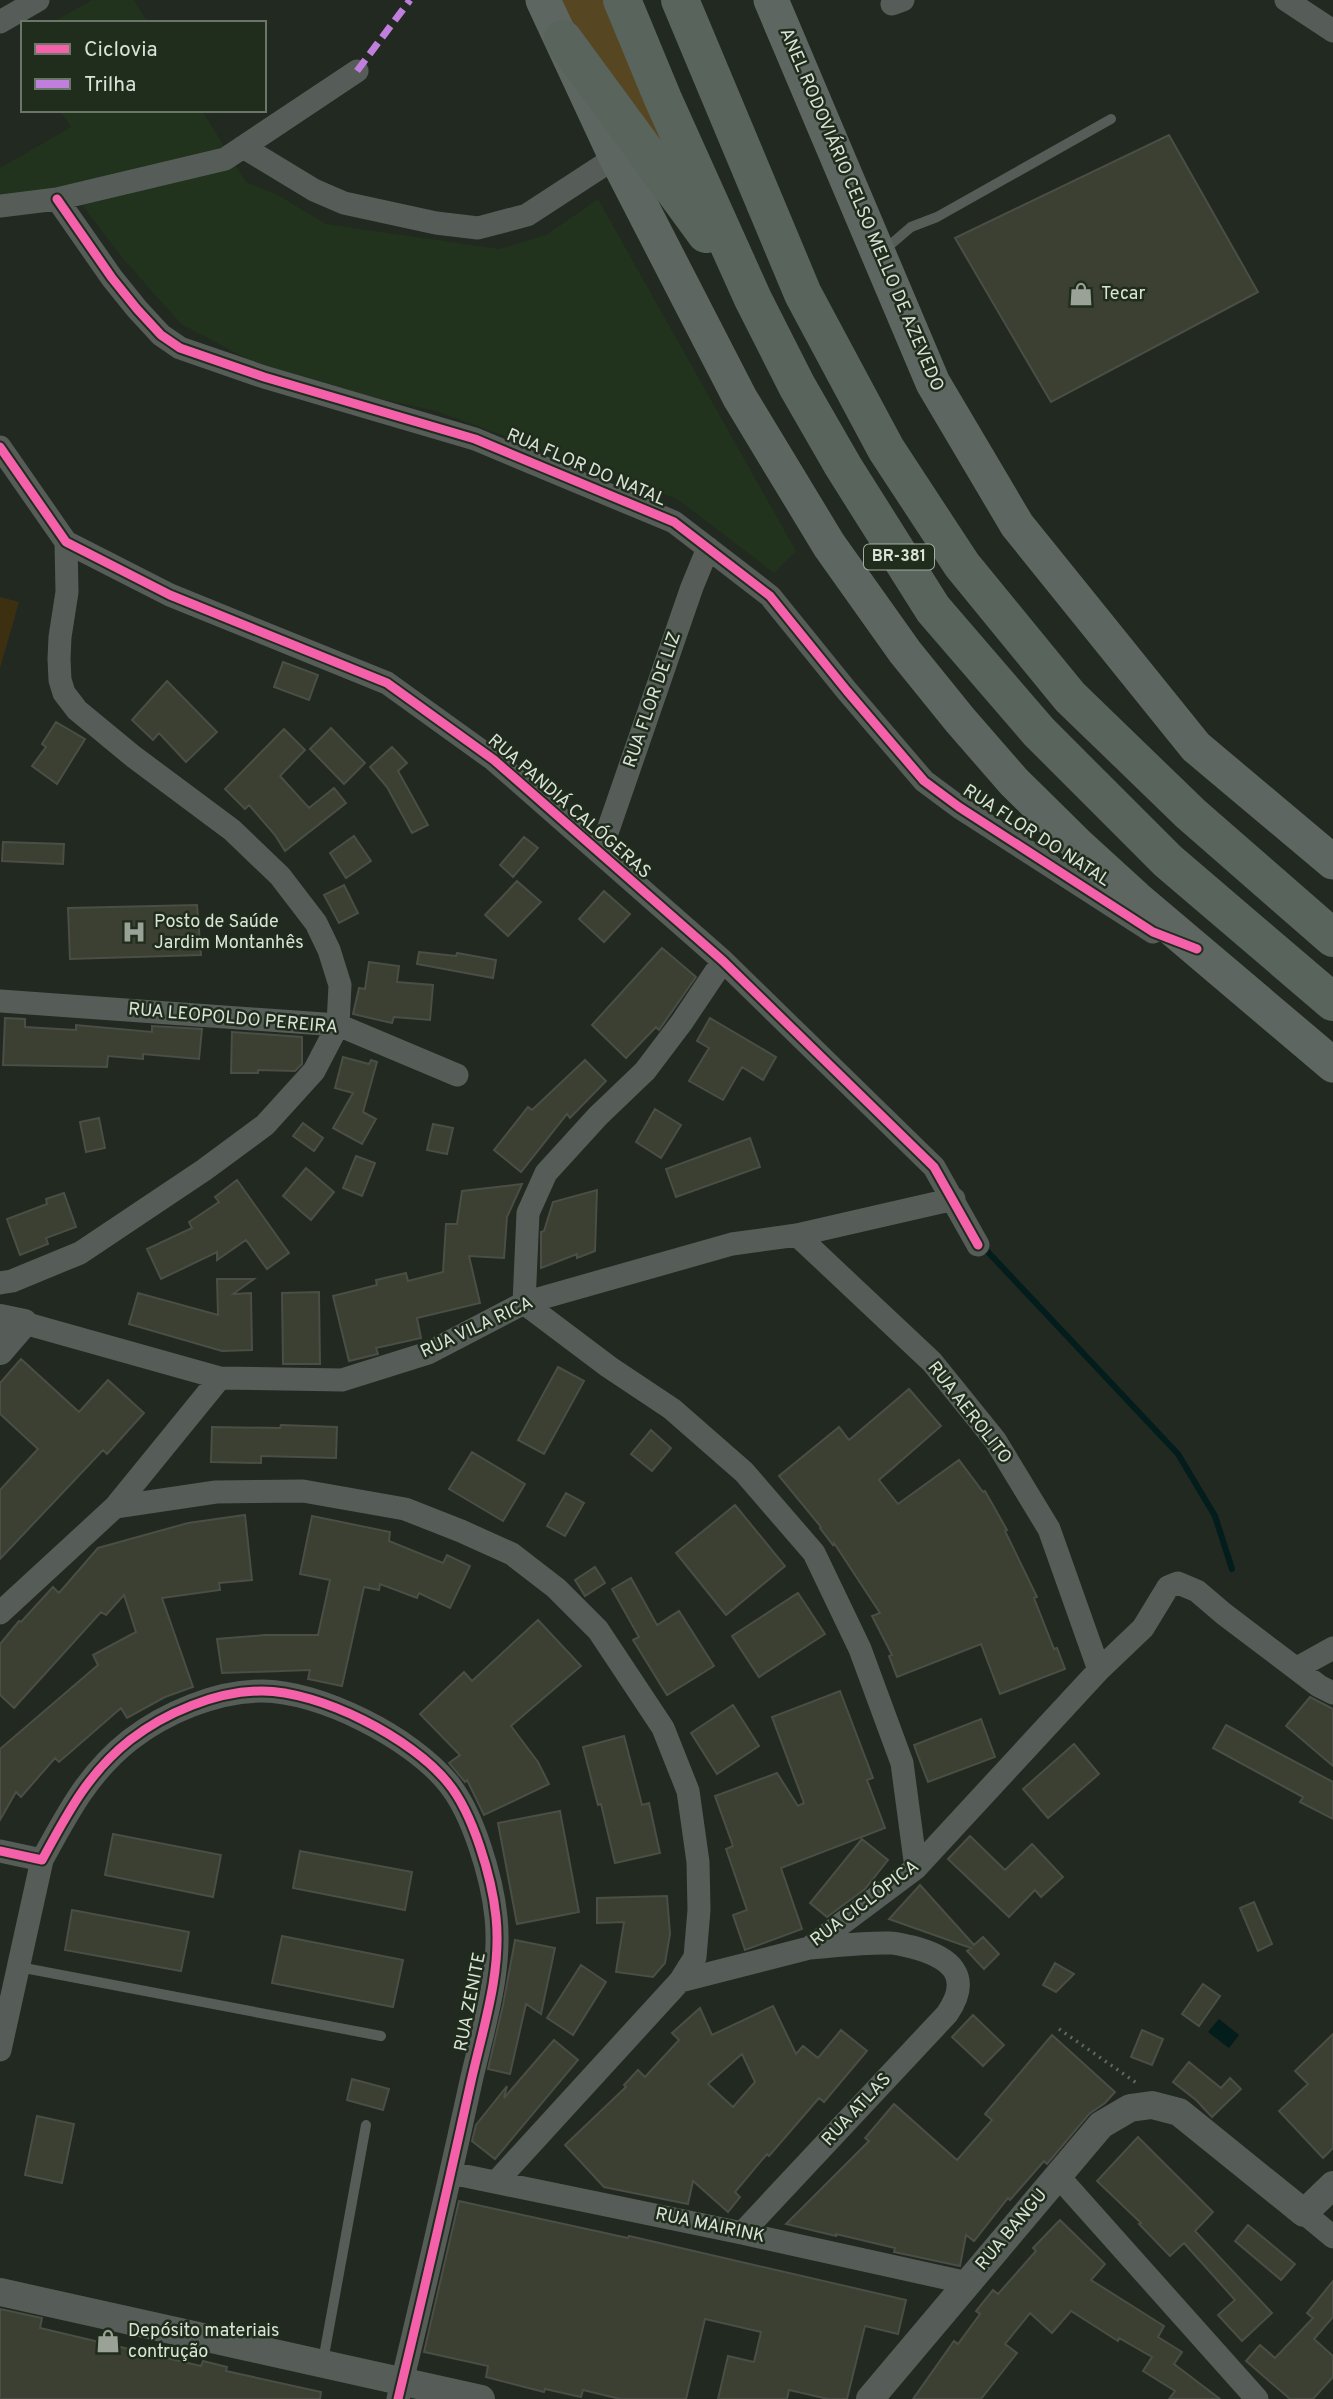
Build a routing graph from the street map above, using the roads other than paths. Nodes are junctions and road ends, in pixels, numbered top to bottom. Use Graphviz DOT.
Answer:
graph roads {
  1 [pos="38,0"];
  2 [pos="543,0"];
  3 [pos="622,0"];
  4 [pos="680,0"];
  5 [pos="771,0"];
  6 [pos="1286,0"];
  7 [pos="0,22"];
  8 [pos="1333,31"];
  9 [pos="562,38"];
  10 [pos="356,71"];
  11 [pos="1111,119"];
  12 [pos="243,147"];
  13 [pos="616,158"];
  14 [pos="57,199"];
  15 [pos="0,206"];
  16 [pos="879,256"];
  17 [pos="753,299"];
  18 [pos="0,447"];
  19 [pos="66,542"];
  20 [pos="708,548"];
  21 [pos="600,853"];
  22 [pos="1333,862"];
  23 [pos="1333,938"];
  24 [pos="1197,949"];
  25 [pos="723,961"];
  26 [pos="0,1001"];
  27 [pos="1333,1002"];
  28 [pos="338,1025"];
  29 [pos="1333,1065"];
  30 [pos="457,1075"];
  31 [pos="954,1199"];
  32 [pos="797,1234"];
  33 [pos="978,1245"];
  34 [pos="0,1283"];
  35 [pos="524,1303"];
  36 [pos="12,1320"];
  37 [pos="0,1351"];
  38 [pos="220,1378"];
  39 [pos="115,1507"];
  40 [pos="0,1613"];
  41 [pos="1333,1647"];
  42 [pos="1297,1668"];
  43 [pos="1099,1670"];
  44 [pos="1333,1693"];
  45 [pos="0,1850"];
  46 [pos="42,1860"];
  47 [pos="916,1868"];
  48 [pos="809,1948"];
  49 [pos="19,1967"];
  50 [pos="680,1981"];
  51 [pos="381,2036"];
  52 [pos="0,2050"];
  53 [pos="366,2125"];
  54 [pos="451,2173"];
  55 [pos="1058,2176"];
  56 [pos="497,2181"];
  57 [pos="1333,2185"];
  58 [pos="1304,2213"];
  59 [pos="742,2233"];
  60 [pos="1333,2238"];
  61 [pos="968,2283"];
  62 [pos="0,2292"];
  63 [pos="323,2364"];
  64 [pos="400,2390"];
  65 [pos="481,2399"];
  66 [pos="870,2399"];
  67 [pos="1257,2399"];
  1 -- 7 [label="street"];
  2 -- 9 [label="main road"];
  3 -- 17 [label="highway, BR-381"];
  4 -- 23 [label="highway, BR-381"];
  5 -- 16 [label="main road, ANEL RODOVIÁRIO CELSO MELLO DE AZEVEDO"];
  6 -- 8 [label="street"];
  9 -- 13 [label="main road"];
  9 -- 17 [label="highway"];
  10 -- 12 [label="street"];
  11 -- 16 [label="lane"];
  12 -- 13 [label="street"];
  12 -- 14 [label="street"];
  13 -- 24 [label="main road"];
  14 -- 15 [label="street"];
  14 -- 20 [label="street, RUA FLOR DO NATAL"];
  16 -- 22 [label="main road, ANEL RODOVIÁRIO CELSO MELLO DE AZEVEDO"];
  17 -- 27 [label="highway, BR-381"];
  18 -- 19 [label="street, RUA PANDIÁ CALÓGERAS"];
  19 -- 21 [label="street, RUA PANDIÁ CALÓGERAS"];
  19 -- 28 [label="street"];
  20 -- 21 [label="street, RUA FLOR DE LIZ"];
  20 -- 24 [label="street, RUA FLOR DO NATAL"];
  21 -- 25 [label="street, RUA PANDIÁ CALÓGERAS"];
  24 -- 29 [label="main road"];
  25 -- 31 [label="street, RUA PANDIÁ CALÓGERAS"];
  25 -- 35 [label="street"];
  26 -- 28 [label="street, RUA LEOPOLDO PEREIRA"];
  28 -- 30 [label="street, RUA LEOPOLDO PEREIRA"];
  28 -- 34 [label="street"];
  31 -- 32 [label="street, RUA VILA RICA"];
  31 -- 33 [label="street, RUA PANDIÁ CALÓGERAS"];
  32 -- 35 [label="street, RUA VILA RICA"];
  32 -- 43 [label="street, RUA AEROLITO"];
  35 -- 38 [label="street, RUA VILA RICA"];
  35 -- 47 [label="street"];
  36 -- 37 [label="street"];
  36 -- 38 [label="street, RUA VILA RICA"];
  38 -- 39 [label="street"];
  39 -- 40 [label="street"];
  39 -- 50 [label="street"];
  41 -- 42 [label="street"];
  42 -- 43 [label="street, RUA CICLÓPICA"];
  42 -- 44 [label="street"];
  43 -- 47 [label="street, RUA CICLÓPICA"];
  45 -- 46 [label="street"];
  46 -- 49 [label="street, RUA ZENITE"];
  46 -- 54 [label="street, RUA ZENITE"];
  47 -- 48 [label="street, RUA CICLÓPICA"];
  48 -- 50 [label="street, RUA CICLÓPICA"];
  48 -- 59 [label="street, RUA ATLAS"];
  49 -- 51 [label="lane"];
  49 -- 52 [label="street, RUA ZENITE"];
  50 -- 56 [label="street"];
  53 -- 63 [label="lane"];
  54 -- 56 [label="street, RUA MAIRINK"];
  54 -- 64 [label="street, RUA ZENITE"];
  55 -- 58 [label="street, RUA BANGU"];
  55 -- 61 [label="street, RUA BANGU"];
  55 -- 67 [label="street"];
  56 -- 59 [label="street, RUA MAIRINK"];
  57 -- 58 [label="street"];
  58 -- 60 [label="street"];
  59 -- 61 [label="street, RUA MAIRINK"];
  61 -- 66 [label="street, RUA BANGU"];
  62 -- 63 [label="street"];
  63 -- 64 [label="street"];
  64 -- 65 [label="street"];
}
